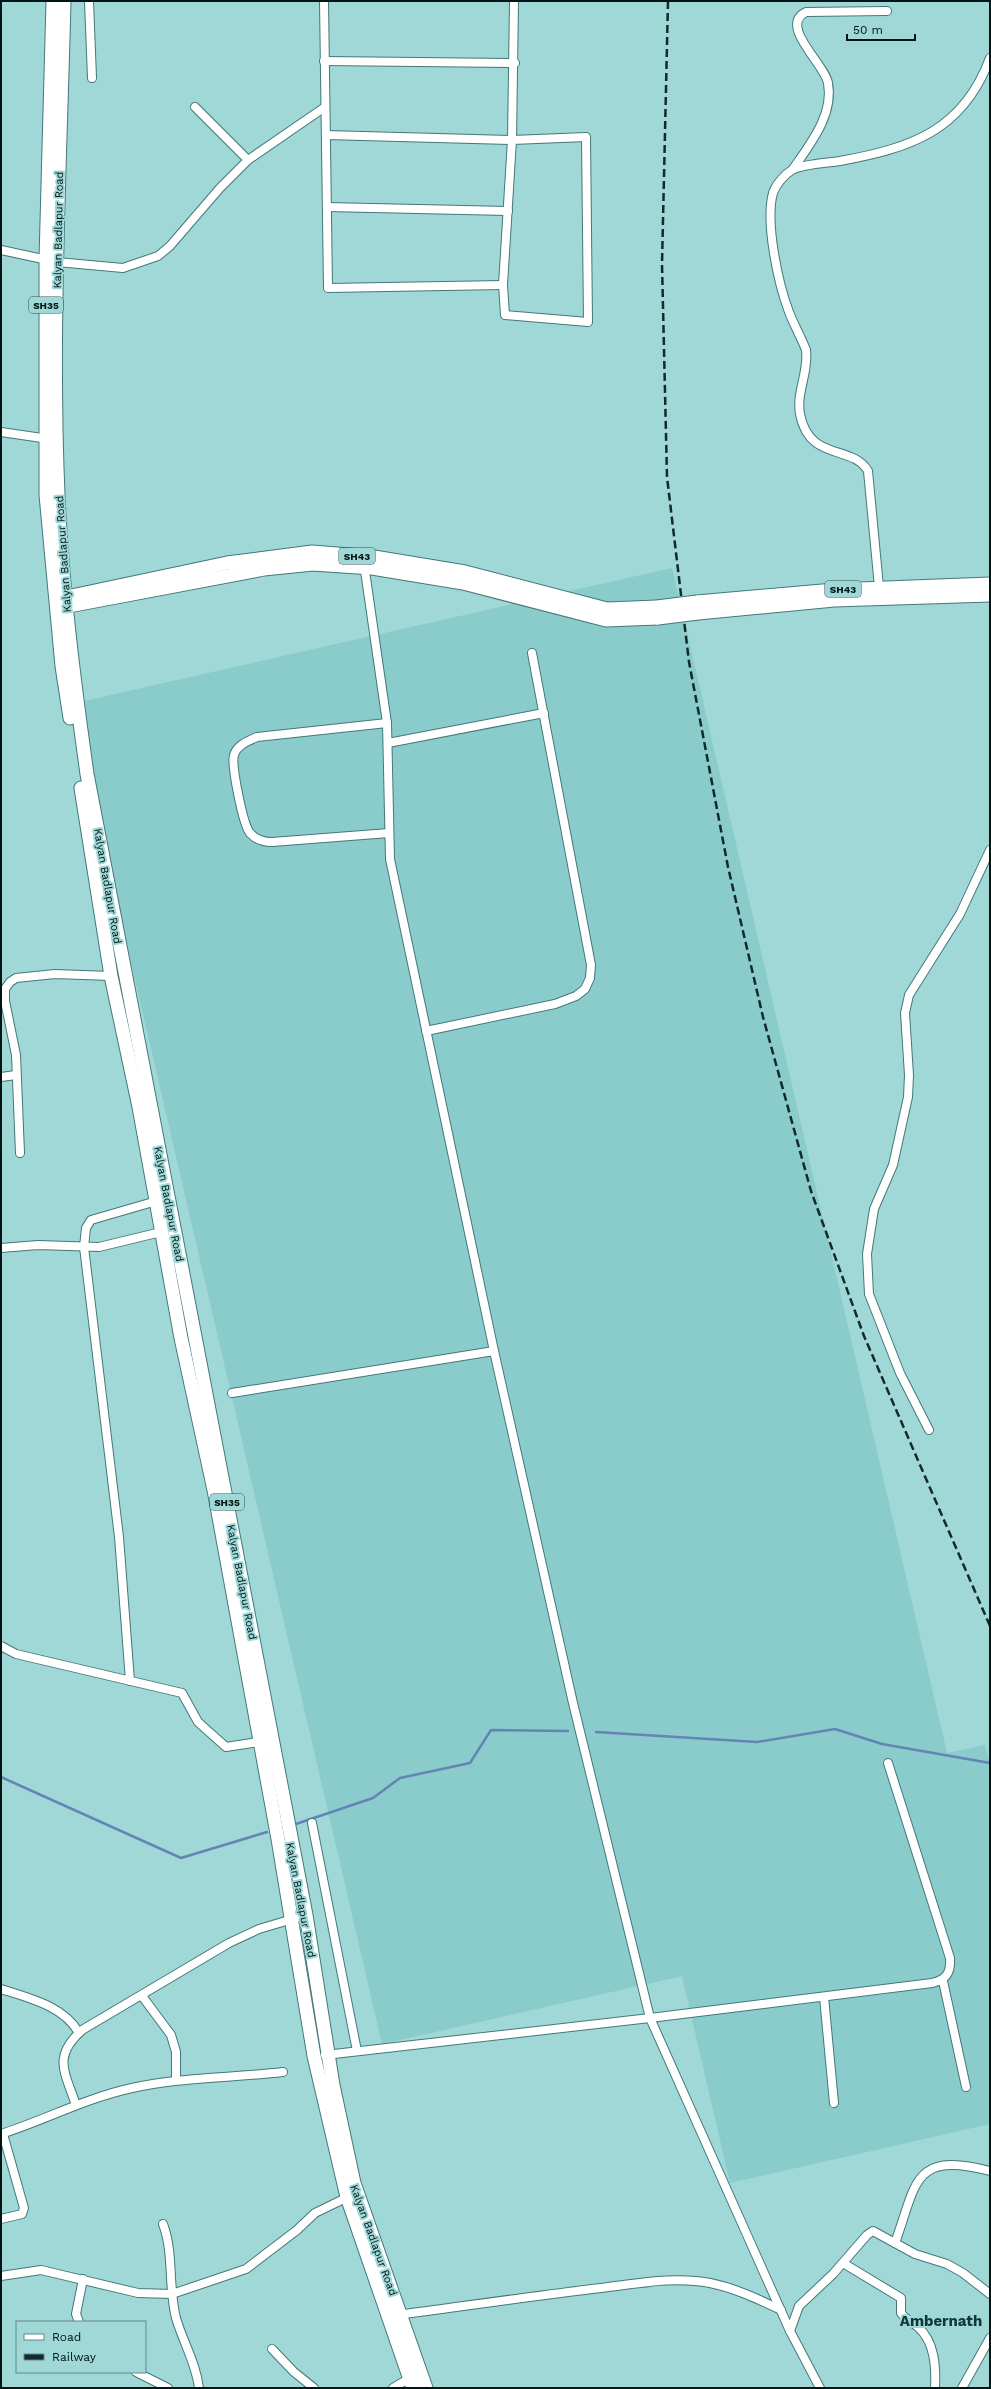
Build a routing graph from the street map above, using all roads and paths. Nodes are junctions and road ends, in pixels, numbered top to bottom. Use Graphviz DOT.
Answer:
graph roads {
  1 [pos="53,1"];
  2 [pos="64,1"];
  3 [pos="89,1"];
  4 [pos="324,1"];
  5 [pos="514,1"];
  6 [pos="887,11"];
  7 [pos="990,58"];
  8 [pos="324,61"];
  9 [pos="515,63"];
  10 [pos="92,78"];
  11 [pos="195,107"];
  12 [pos="325,108"];
  13 [pos="326,135"];
  14 [pos="512,140"];
  15 [pos="248,160"];
  16 [pos="793,169"];
  17 [pos="327,207"];
  18 [pos="508,211"];
  19 [pos="1,250"];
  20 [pos="51,261"];
  21 [pos="503,285"];
  22 [pos="1,432"];
  23 [pos="52,439"];
  24 [pos="364,562"];
  25 [pos="990,584"];
  26 [pos="880,587"];
  27 [pos="990,595"];
  28 [pos="61,603"];
  29 [pos="698,607"];
  30 [pos="532,653"];
  31 [pos="544,713"];
  32 [pos="387,723"];
  33 [pos="388,743"];
  34 [pos="389,833"];
  35 [pos="990,850"];
  36 [pos="108,922"];
  37 [pos="111,976"];
  38 [pos="4,986"];
  39 [pos="426,1031"];
  40 [pos="16,1075"];
  41 [pos="1,1077"];
  42 [pos="20,1153"];
  43 [pos="162,1199"];
  44 [pos="161,1232"];
  45 [pos="1,1248"];
  46 [pos="84,1248"];
  47 [pos="188,1303"];
  48 [pos="175,1305"];
  49 [pos="494,1351"];
  50 [pos="232,1393"];
  51 [pos="929,1430"];
  52 [pos="231,1550"];
  53 [pos="1,1646"];
  54 [pos="130,1681"];
  55 [pos="265,1741"];
  56 [pos="888,1763"];
  57 [pos="312,1823"];
  58 [pos="284,1837"];
  59 [pos="306,1916"];
  60 [pos="292,1919"];
  61 [pos="943,1981"];
  62 [pos="1,1989"];
  63 [pos="142,1996"];
  64 [pos="824,1998"];
  65 [pos="650,2018"];
  66 [pos="79,2033"];
  67 [pos="357,2050"];
  68 [pos="328,2054"];
  69 [pos="314,2056"];
  70 [pos="283,2072"];
  71 [pos="176,2080"];
  72 [pos="966,2087"];
  73 [pos="834,2102"];
  74 [pos="76,2105"];
  75 [pos="2,2134"];
  76 [pos="990,2171"];
  77 [pos="352,2196"];
  78 [pos="1,2219"];
  79 [pos="163,2224"];
  80 [pos="895,2243"];
  81 [pos="843,2263"];
  82 [pos="1,2276"];
  83 [pos="83,2279"];
  84 [pos="172,2294"];
  85 [pos="990,2294"];
  86 [pos="781,2310"];
  87 [pos="395,2315"];
  88 [pos="79,2321"];
  89 [pos="790,2331"];
  90 [pos="990,2338"];
  91 [pos="272,2349"];
  92 [pos="138,2373"];
  93 [pos="411,2383"];
  94 [pos="168,2388"];
  95 [pos="198,2388"];
  96 [pos="314,2388"];
  97 [pos="393,2388"];
  98 [pos="426,2388"];
  99 [pos="821,2388"];
  100 [pos="936,2388"];
  101 [pos="962,2388"];
  1 -- 20 [label="main road, Kalyan Badlapur Road / SH35"];
  2 -- 20 [label="main road, Kalyan Badlapur Road / SH35"];
  3 -- 10 [label="street"];
  4 -- 8 [label="street"];
  5 -- 9 [label="street"];
  6 -- 16 [label="street"];
  7 -- 16 [label="street"];
  8 -- 9 [label="street"];
  8 -- 12 [label="street"];
  9 -- 14 [label="street"];
  11 -- 15 [label="street"];
  12 -- 13 [label="street"];
  12 -- 15 [label="street"];
  13 -- 14 [label="street"];
  13 -- 17 [label="street"];
  14 -- 18 [label="street"];
  14 -- 21 [label="street"];
  15 -- 20 [label="street"];
  16 -- 26 [label="street"];
  17 -- 18 [label="street"];
  17 -- 21 [label="street"];
  18 -- 21 [label="street"];
  19 -- 20 [label="street"];
  20 -- 23 [label="main road, Kalyan Badlapur Road / SH35"];
  22 -- 23 [label="street"];
  23 -- 28 [label="main road, Kalyan Badlapur Road / SH35"];
  24 -- 28 [label="main road, SH43"];
  24 -- 29 [label="main road, SH43, bridge"];
  24 -- 32 [label="street"];
  25 -- 26 [label="main road, SH43"];
  26 -- 29 [label="main road, SH43"];
  27 -- 29 [label="main road, SH43"];
  28 -- 36 [label="main road, Kalyan Badlapur Road / SH35"];
  30 -- 31 [label="street"];
  31 -- 33 [label="street"];
  31 -- 39 [label="street"];
  32 -- 33 [label="street"];
  32 -- 34 [label="street"];
  33 -- 34 [label="street"];
  34 -- 39 [label="street"];
  35 -- 51 [label="street"];
  36 -- 37 [label="main road, Kalyan Badlapur Road / SH35"];
  36 -- 43 [label="main road, Kalyan Badlapur Road / SH35"];
  37 -- 38 [label="street"];
  37 -- 43 [label="main road, Kalyan Badlapur Road / SH35"];
  38 -- 40 [label="street"];
  39 -- 49 [label="street"];
  40 -- 41 [label="street"];
  40 -- 42 [label="street"];
  43 -- 44 [label="main road, Kalyan Badlapur Road / SH35"];
  43 -- 46 [label="street"];
  43 -- 47 [label="main road, Kalyan Badlapur Road / SH35"];
  44 -- 46 [label="street"];
  44 -- 48 [label="main road, Kalyan Badlapur Road / SH35"];
  45 -- 46 [label="street"];
  46 -- 54 [label="street"];
  47 -- 48 [label="main road"];
  47 -- 52 [label="main road, Kalyan Badlapur Road / SH35"];
  48 -- 52 [label="main road, Kalyan Badlapur Road / SH35"];
  49 -- 50 [label="street"];
  49 -- 65 [label="street"];
  52 -- 55 [label="main road, Kalyan Badlapur Road / SH35"];
  53 -- 54 [label="street"];
  54 -- 55 [label="street"];
  55 -- 58 [label="main road, Kalyan Badlapur Road / SH35"];
  56 -- 61 [label="street"];
  57 -- 67 [label="street"];
  58 -- 59 [label="main road, Kalyan Badlapur Road / SH35"];
  58 -- 60 [label="main road, Kalyan Badlapur Road / SH35"];
  59 -- 60 [label="street"];
  59 -- 68 [label="main road, Kalyan Badlapur Road / SH35"];
  60 -- 63 [label="street"];
  60 -- 69 [label="main road, Kalyan Badlapur Road / SH35"];
  61 -- 64 [label="street"];
  61 -- 72 [label="street"];
  62 -- 66 [label="street"];
  63 -- 66 [label="street"];
  63 -- 71 [label="street"];
  64 -- 65 [label="street"];
  64 -- 73 [label="street"];
  65 -- 67 [label="street"];
  65 -- 86 [label="street"];
  66 -- 74 [label="street"];
  67 -- 68 [label="street"];
  68 -- 69 [label="street"];
  68 -- 77 [label="main road, Kalyan Badlapur Road / SH35"];
  69 -- 77 [label="main road, Kalyan Badlapur Road / SH35"];
  70 -- 71 [label="street"];
  71 -- 74 [label="street"];
  74 -- 75 [label="street"];
  75 -- 78 [label="street"];
  76 -- 80 [label="street"];
  77 -- 84 [label="street"];
  77 -- 87 [label="main road, Kalyan Badlapur Road / SH35"];
  79 -- 84 [label="street"];
  80 -- 81 [label="street"];
  80 -- 85 [label="street"];
  81 -- 89 [label="street"];
  81 -- 100 [label="street"];
  82 -- 83 [label="street"];
  83 -- 84 [label="street"];
  83 -- 88 [label="street"];
  84 -- 95 [label="street"];
  86 -- 87 [label="street"];
  86 -- 89 [label="street"];
  87 -- 93 [label="main road, Kalyan Badlapur Road / SH35"];
  87 -- 98 [label="main road, Kalyan Badlapur Road / SH35"];
  89 -- 99 [label="street"];
  90 -- 101 [label="street"];
  91 -- 96 [label="street"];
  92 -- 94 [label="street"];
  93 -- 97 [label="street"];
}
